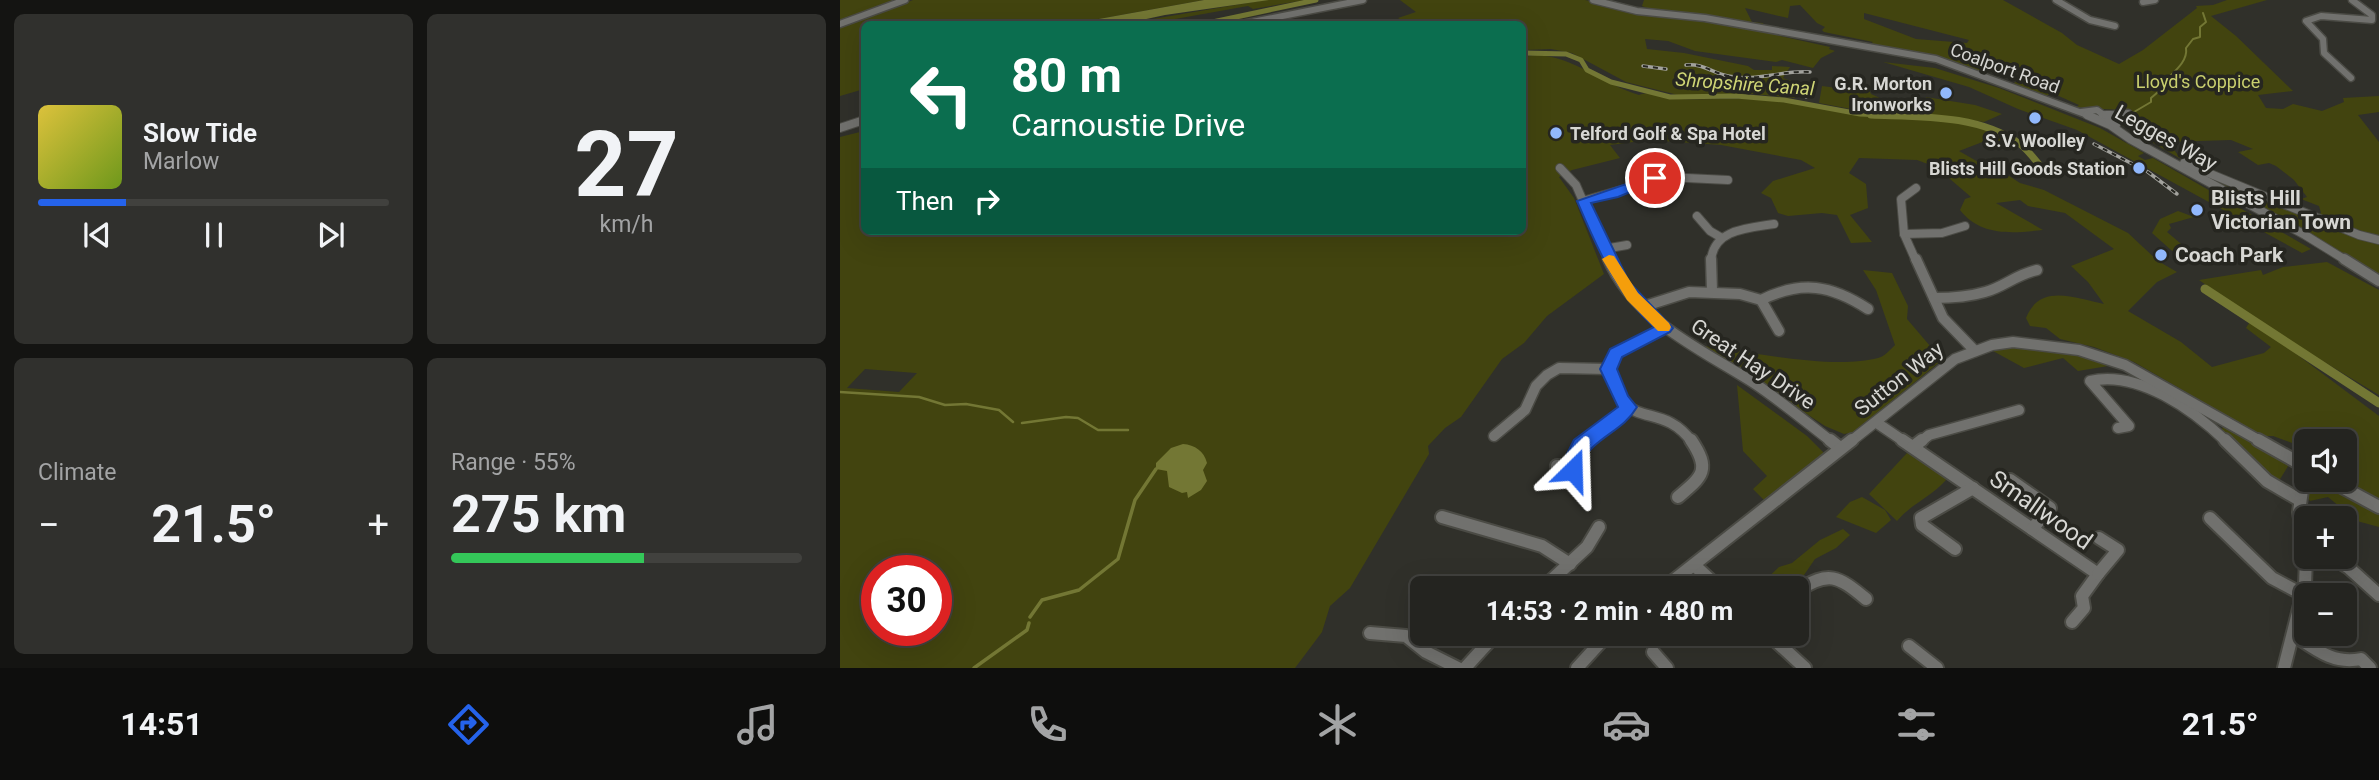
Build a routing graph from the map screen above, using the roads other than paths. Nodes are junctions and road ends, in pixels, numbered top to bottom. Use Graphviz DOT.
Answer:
graph roads {
  1 [pos="905,0"];
  2 [pos="1593,0"];
  3 [pos="2056,0"];
  4 [pos="2155,0"];
  5 [pos="2352,0"];
  6 [pos="1361,1"];
  7 [pos="2143,2"];
  8 [pos="2315,9"];
  9 [pos="2323,17"];
  10 [pos="1258,21"];
  11 [pos="840,24"];
  12 [pos="2115,26"];
  13 [pos="2353,76"];
  14 [pos="2081,112"];
  15 [pos="2128,113"];
  16 [pos="2106,115"];
  17 [pos="861,121"];
  18 [pos="840,128"];
  19 [pos="1560,167"];
  20 [pos="1724,177"];
  21 [pos="1910,189"];
  22 [pos="1583,201"];
  23 [pos="1698,216"];
  24 [pos="1965,226"];
  25 [pos="1770,228"];
  26 [pos="1904,234"];
  27 [pos="1722,238"];
  28 [pos="2379,240"];
  29 [pos="1627,245"];
  30 [pos="1604,249"];
  31 [pos="2020,264"];
  32 [pos="2379,281"];
  33 [pos="1712,291"];
  34 [pos="1934,298"];
  35 [pos="1761,300"];
  36 [pos="1867,304"];
  37 [pos="1642,307"];
  38 [pos="1780,327"];
  39 [pos="1665,328"];
  40 [pos="1975,351"];
  41 [pos="1608,369"];
  42 [pos="1628,407"];
  43 [pos="2019,410"];
  44 [pos="1877,423"];
  45 [pos="2118,428"];
  46 [pos="1494,436"];
  47 [pos="1913,447"];
  48 [pos="1840,448"];
  49 [pos="2294,460"];
  50 [pos="1580,477"];
  51 [pos="2010,480"];
  52 [pos="1973,488"];
  53 [pos="2301,492"];
  54 [pos="2350,492"];
  55 [pos="1678,497"];
  56 [pos="2298,499"];
  57 [pos="2299,506"];
  58 [pos="2379,508"];
  59 [pos="1441,517"];
  60 [pos="2210,518"];
  61 [pos="1599,527"];
  62 [pos="2032,529"];
  63 [pos="2099,538"];
  64 [pos="1955,549"];
  65 [pos="1570,564"];
  66 [pos="1694,565"];
  67 [pos="2349,569"];
  68 [pos="2098,574"];
  69 [pos="1557,576"];
  70 [pos="1680,576"];
  71 [pos="1706,576"];
  72 [pos="1809,583"];
  73 [pos="2376,587"];
  74 [pos="2294,590"];
  75 [pos="1866,598"];
  76 [pos="2072,622"];
  77 [pos="1370,633"];
  78 [pos="2294,635"];
  79 [pos="1485,646"];
  80 [pos="1597,646"];
  81 [pos="1782,646"];
  82 [pos="1909,646"];
  83 [pos="2312,646"];
  84 [pos="1653,652"];
  85 [pos="1458,668"];
  86 [pos="1465,668"];
  87 [pos="1577,668"];
  88 [pos="1667,668"];
  89 [pos="1805,668"];
  90 [pos="1937,668"];
  91 [pos="2284,668"];
  92 [pos="2370,668"];
  1 -- 11 [label="street"];
  2 -- 14 [label="street, Coalport Road"];
  3 -- 12 [label="street"];
  4 -- 7 [label="street"];
  5 -- 9 [label="street"];
  6 -- 10 [label="street"];
  8 -- 9 [label="street"];
  9 -- 13 [label="street"];
  14 -- 16 [label="street, Coalport Road"];
  14 -- 32 [label="street, Legges Way"];
  15 -- 16 [label="street, Coalport Road"];
  16 -- 28 [label="street"];
  17 -- 18 [label="street"];
  19 -- 22 [label="street, Great Hay Drive"];
  20 -- 22 [label="street"];
  21 -- 26 [label="street"];
  22 -- 30 [label="street, Great Hay Drive"];
  23 -- 27 [label="street"];
  24 -- 26 [label="street"];
  25 -- 27 [label="street"];
  26 -- 34 [label="street"];
  27 -- 33 [label="street"];
  29 -- 30 [label="street"];
  30 -- 37 [label="street, Great Hay Drive"];
  31 -- 34 [label="street"];
  33 -- 35 [label="street"];
  33 -- 37 [label="street"];
  34 -- 40 [label="street"];
  35 -- 36 [label="street"];
  35 -- 38 [label="street"];
  37 -- 39 [label="street, Great Hay Drive"];
  39 -- 41 [label="street"];
  39 -- 48 [label="street, Great Hay Drive"];
  40 -- 44 [label="street, Sutton Way"];
  40 -- 49 [label="street, Sutton Way"];
  41 -- 42 [label="street"];
  41 -- 46 [label="street"];
  42 -- 50 [label="street"];
  42 -- 55 [label="street"];
  43 -- 47 [label="street"];
  44 -- 47 [label="street, Smallwood"];
  44 -- 48 [label="street, Sutton Way"];
  45 -- 56 [label="street"];
  47 -- 52 [label="street, Smallwood"];
  48 -- 66 [label="street, Sutton Way"];
  51 -- 62 [label="street"];
  52 -- 62 [label="street, Smallwood"];
  52 -- 64 [label="street"];
  53 -- 56 [label="street"];
  54 -- 58 [label="street"];
  56 -- 57 [label="street"];
  59 -- 65 [label="street"];
  60 -- 74 [label="street"];
  61 -- 65 [label="street"];
  62 -- 68 [label="street, Smallwood"];
  63 -- 68 [label="street"];
  65 -- 69 [label="street"];
  66 -- 70 [label="street, Sutton Way"];
  66 -- 71 [label="street"];
  67 -- 73 [label="street"];
  68 -- 76 [label="street, Smallwood"];
  72 -- 75 [label="street"];
  77 -- 85 [label="street"];
  78 -- 91 [label="street"];
  79 -- 86 [label="street"];
  80 -- 87 [label="street"];
  81 -- 89 [label="street"];
  82 -- 90 [label="street"];
  83 -- 92 [label="street"];
  84 -- 88 [label="street"];
}
